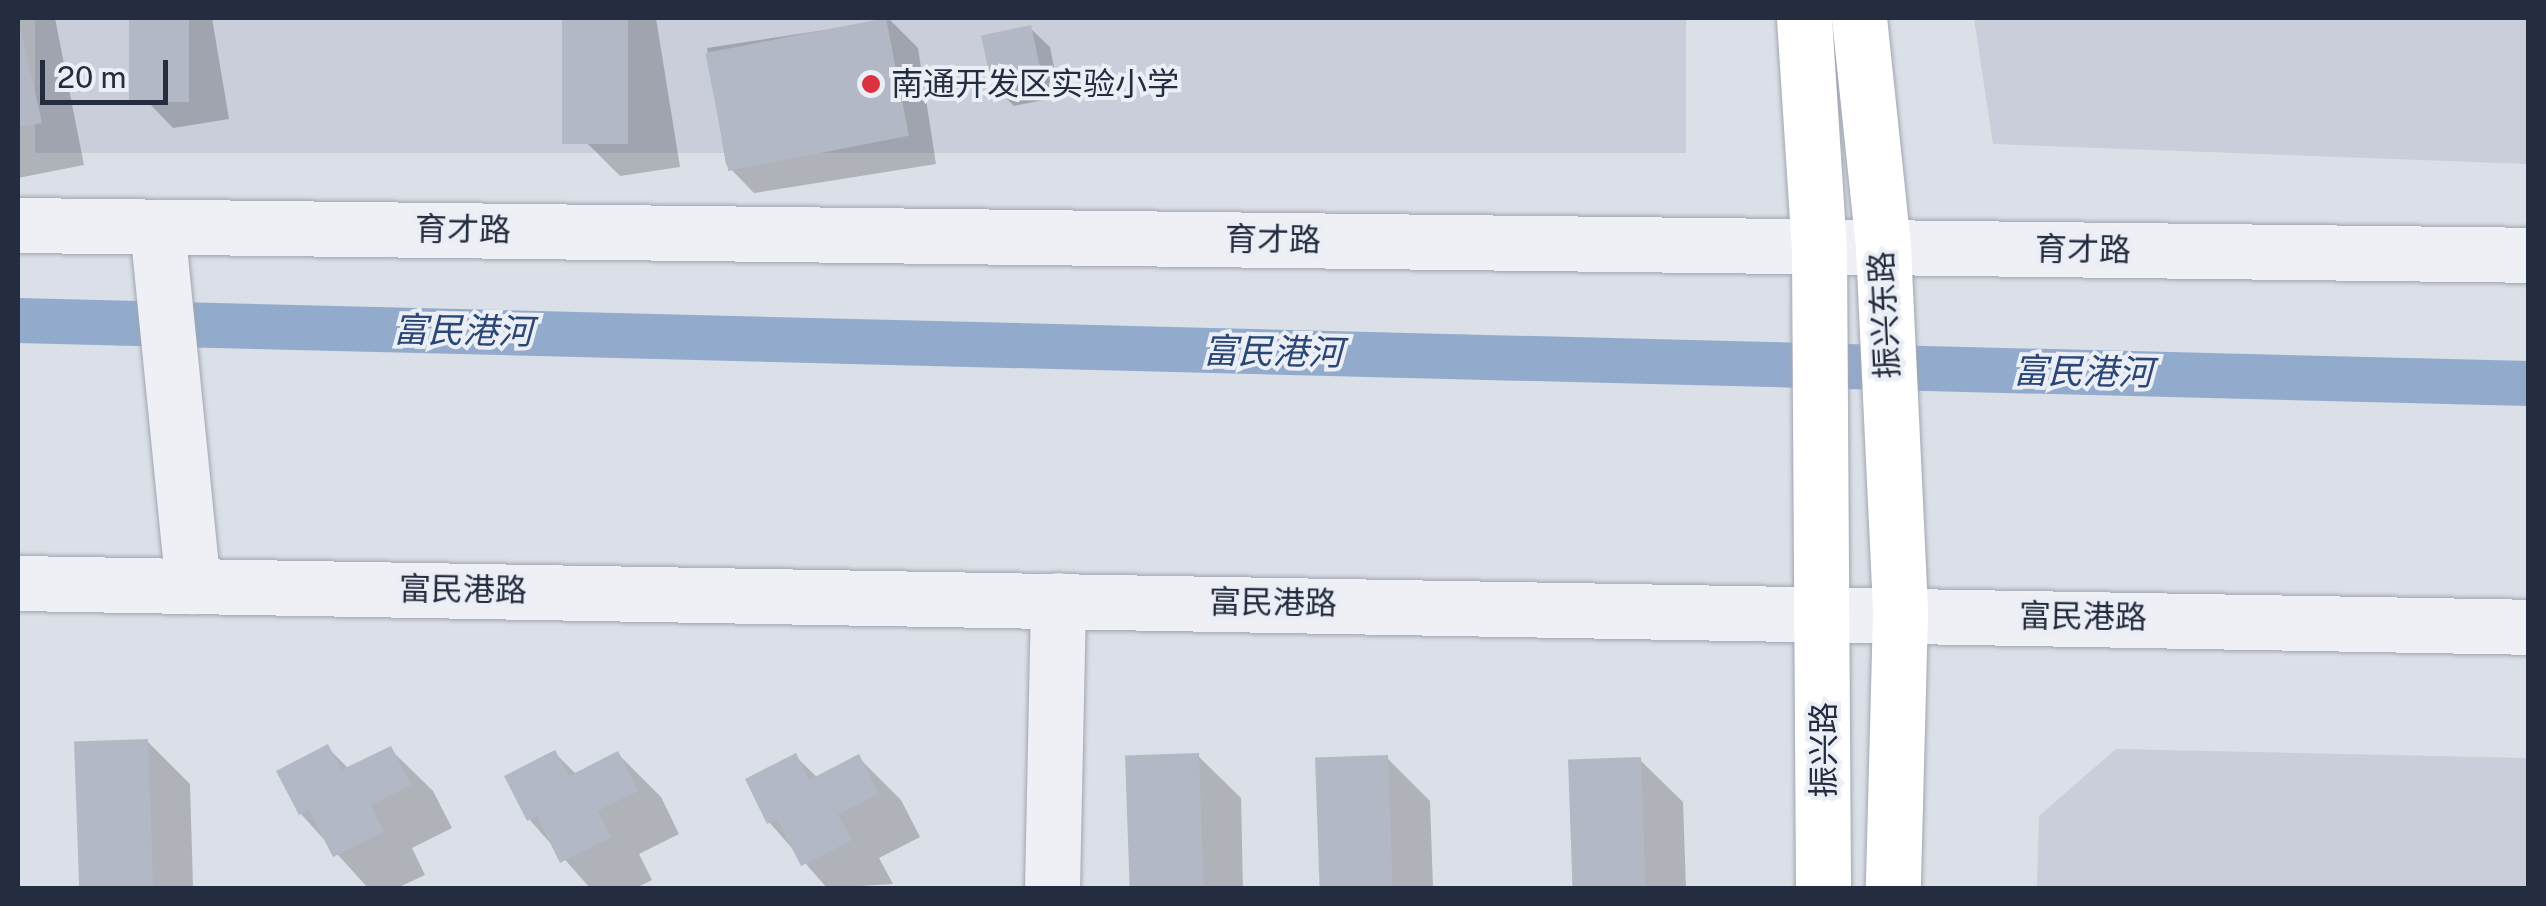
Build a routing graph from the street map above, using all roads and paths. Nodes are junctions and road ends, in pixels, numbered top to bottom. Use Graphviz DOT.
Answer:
graph roads {
  1 [pos="1804,18"];
  2 [pos="1858,18"];
  3 [pos="18,225"];
  4 [pos="157,229"];
  5 [pos="1818,249"];
  6 [pos="1882,249"];
  7 [pos="2528,255"];
  8 [pos="18,583"];
  9 [pos="192,586"];
  10 [pos="1058,600"];
  11 [pos="1825,612"];
  12 [pos="1900,613"];
  13 [pos="2528,627"];
  14 [pos="1052,888"];
  15 [pos="1823,888"];
  16 [pos="1894,888"];
  1 -- 5 [label="main road, 振兴东路"];
  2 -- 6 [label="main road, 振兴东路"];
  3 -- 4 [label="street, 育才路"];
  4 -- 5 [label="street, 育才路"];
  4 -- 9 [label="street"];
  5 -- 6 [label="street, 育才路"];
  5 -- 11 [label="main road, 振兴东路"];
  6 -- 7 [label="street, 育才路"];
  6 -- 12 [label="main road, 振兴东路"];
  8 -- 9 [label="street, 富民港路"];
  9 -- 10 [label="street, 富民港路"];
  10 -- 11 [label="street, 富民港路"];
  10 -- 14 [label="street"];
  11 -- 12 [label="street, 富民港路"];
  11 -- 15 [label="main road, 振兴路"];
  12 -- 13 [label="street, 富民港路"];
  12 -- 16 [label="main road"];
}
